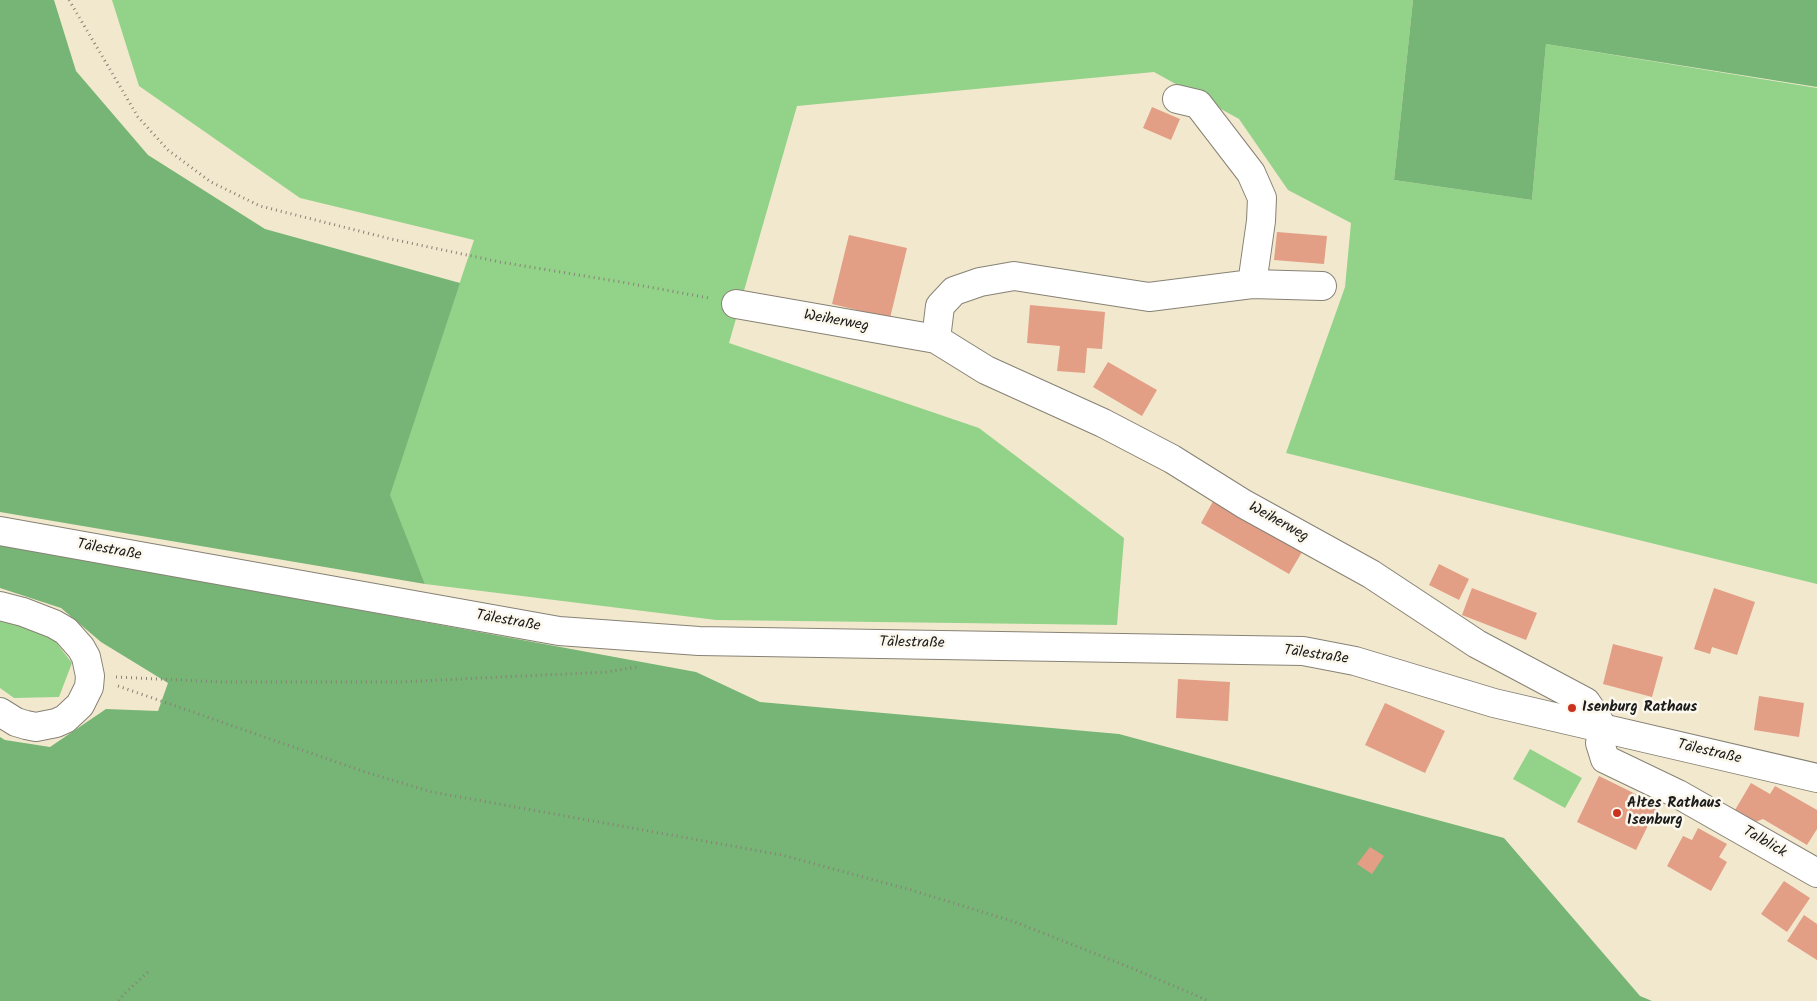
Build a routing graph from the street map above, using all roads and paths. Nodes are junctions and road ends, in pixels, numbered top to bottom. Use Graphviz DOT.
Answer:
graph roads {
  1 [pos="68,0"];
  2 [pos="1177,100"];
  3 [pos="1252,284"];
  4 [pos="1322,286"];
  5 [pos="736,304"];
  6 [pos="936,339"];
  7 [pos="0,532"];
  8 [pos="0,606"];
  9 [pos="642,666"];
  10 [pos="90,676"];
  11 [pos="0,712"];
  12 [pos="1604,729"];
  13 [pos="1817,778"];
  14 [pos="1817,873"];
  15 [pos="148,972"];
  16 [pos="119,1001"];
  17 [pos="1209,1001"];
  1 -- 5 [label="path"];
  2 -- 3 [label="street"];
  3 -- 4 [label="street"];
  3 -- 6 [label="street"];
  5 -- 6 [label="street, Weiherweg"];
  6 -- 12 [label="street, Weiherweg"];
  7 -- 12 [label="street, Tälestraße"];
  8 -- 10 [label="street"];
  9 -- 10 [label="path"];
  10 -- 11 [label="street"];
  10 -- 17 [label="path"];
  12 -- 13 [label="street, Tälestraße"];
  12 -- 14 [label="street, Talblick"];
  15 -- 16 [label="path"];
}
